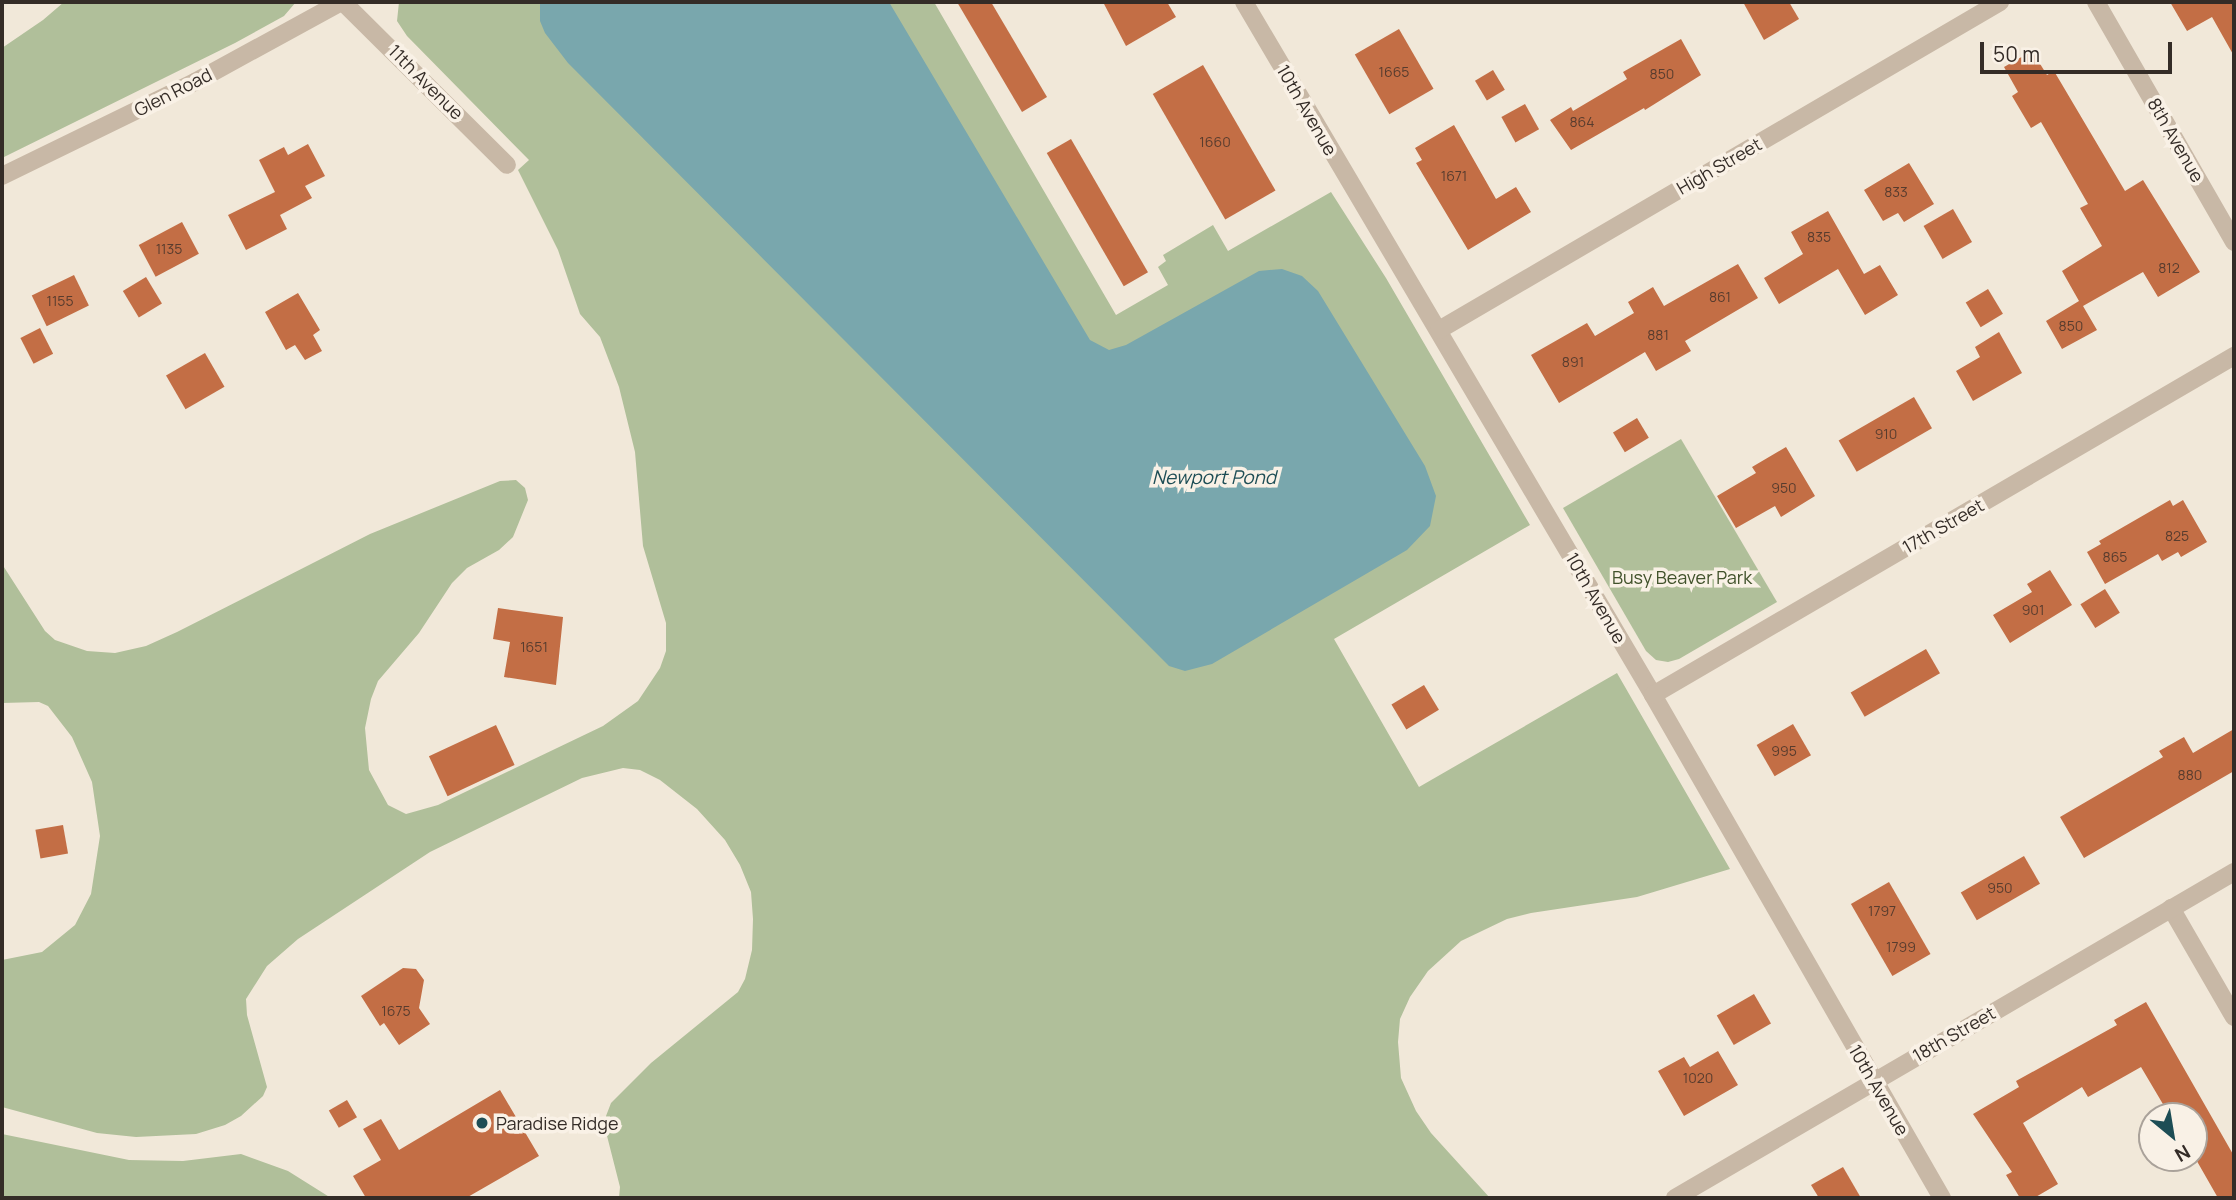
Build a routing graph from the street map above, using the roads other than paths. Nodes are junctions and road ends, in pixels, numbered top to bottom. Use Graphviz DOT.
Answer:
graph roads {
  1 [pos="342,2"];
  2 [pos="1244,2"];
  3 [pos="2000,2"];
  4 [pos="2096,2"];
  5 [pos="507,165"];
  6 [pos="2,176"];
  7 [pos="2234,242"];
  8 [pos="1439,330"];
  9 [pos="2234,356"];
  10 [pos="1653,695"];
  11 [pos="2234,872"];
  12 [pos="2171,908"];
  13 [pos="2234,1017"];
  14 [pos="1873,1081"];
  15 [pos="1675,1198"];
  16 [pos="1942,1198"];
  1 -- 5 [label="street, 11th Avenue"];
  1 -- 6 [label="street, Glen Road"];
  2 -- 8 [label="street, 10th Avenue"];
  3 -- 8 [label="street, High Street"];
  4 -- 7 [label="street, 8th Avenue"];
  8 -- 10 [label="street, 10th Avenue"];
  9 -- 10 [label="street, 17th Street"];
  10 -- 14 [label="street, 10th Avenue"];
  11 -- 12 [label="street, 18th Street"];
  12 -- 13 [label="street"];
  12 -- 14 [label="street, 18th Street"];
  14 -- 15 [label="street, 18th Street"];
  14 -- 16 [label="street, 10th Avenue"];
}
